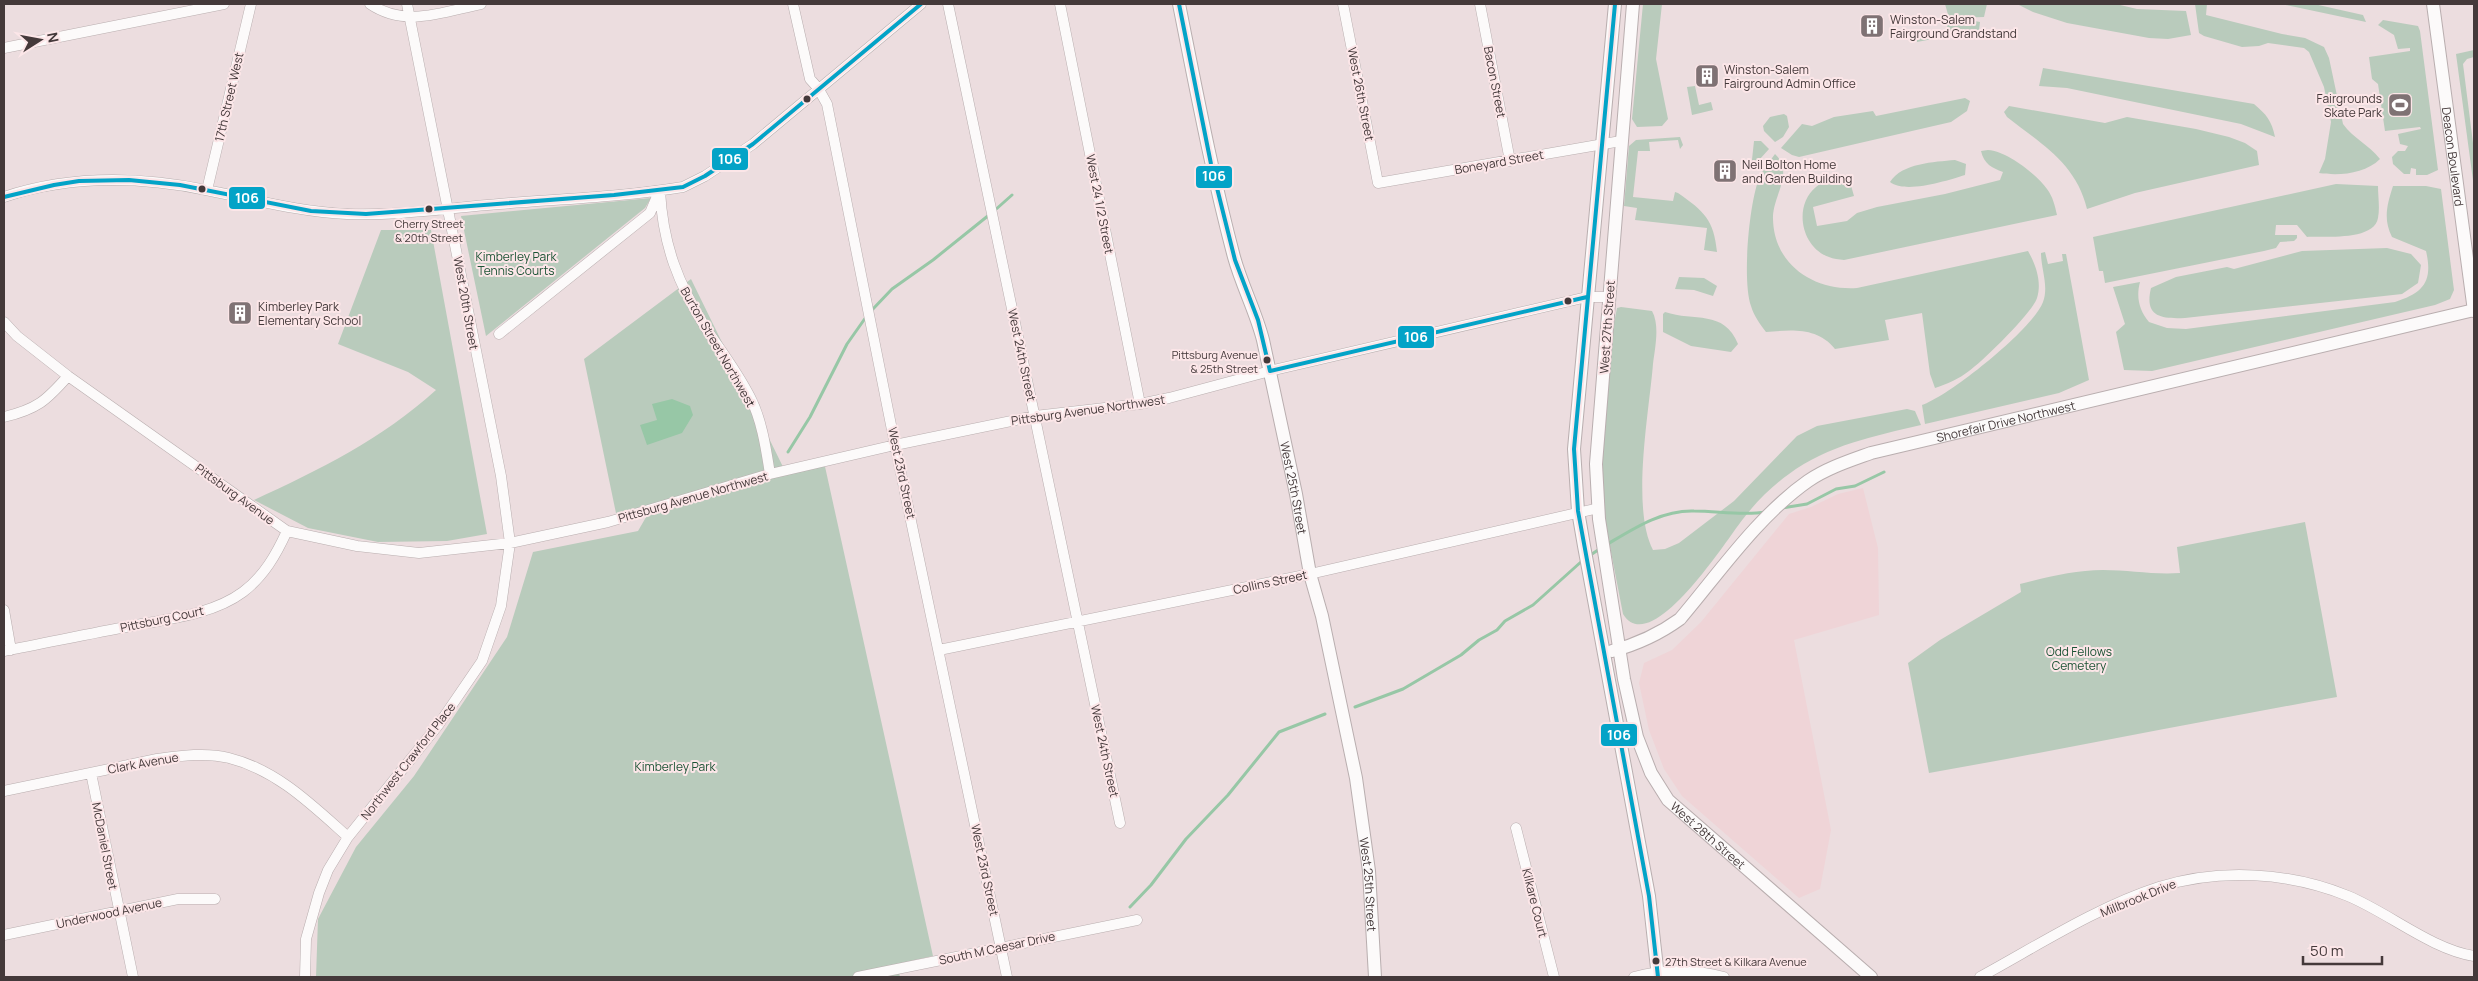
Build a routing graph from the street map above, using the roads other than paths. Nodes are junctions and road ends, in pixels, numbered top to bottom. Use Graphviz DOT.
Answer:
graph roads {
  1 [pos="224,4"];
  2 [pos="251,4"];
  3 [pos="370,4"];
  4 [pos="407,4"];
  5 [pos="481,4"];
  6 [pos="793,4"];
  7 [pos="921,4"];
  8 [pos="948,4"];
  9 [pos="1060,4"];
  10 [pos="1179,4"];
  11 [pos="1344,4"];
  12 [pos="1480,4"];
  13 [pos="1615,4"];
  14 [pos="1633,4"];
  15 [pos="2433,4"];
  16 [pos="410,18"];
  17 [pos="4,48"];
  18 [pos="818,88"];
  19 [pos="1621,141"];
  20 [pos="1604,143"];
  21 [pos="1510,161"];
  22 [pos="1378,183"];
  23 [pos="207,190"];
  24 [pos="660,191"];
  25 [pos="4,198"];
  26 [pos="449,208"];
  27 [pos="1586,297"];
  28 [pos="1610,297"];
  29 [pos="2474,310"];
  30 [pos="4,322"];
  31 [pos="499,334"];
  32 [pos="1270,371"];
  33 [pos="68,376"];
  34 [pos="1140,404"];
  35 [pos="1035,416"];
  36 [pos="4,417"];
  37 [pos="895,445"];
  38 [pos="770,474"];
  39 [pos="1599,508"];
  40 [pos="1578,511"];
  41 [pos="287,531"];
  42 [pos="510,543"];
  43 [pos="1310,574"];
  44 [pos="4,610"];
  45 [pos="1076,622"];
  46 [pos="1620,649"];
  47 [pos="8,650"];
  48 [pos="939,650"];
  49 [pos="1604,653"];
  50 [pos="91,773"];
  51 [pos="4,791"];
  52 [pos="1120,823"];
  53 [pos="1516,828"];
  54 [pos="348,837"];
  55 [pos="215,899"];
  56 [pos="118,911"];
  57 [pos="1137,920"];
  58 [pos="4,935"];
  59 [pos="1001,947"];
  60 [pos="2474,956"];
  61 [pos="1657,974"];
  62 [pos="133,977"];
  63 [pos="305,977"];
  64 [pos="858,977"];
  65 [pos="1007,977"];
  66 [pos="1375,977"];
  67 [pos="1554,977"];
  68 [pos="1634,977"];
  69 [pos="1724,977"];
  70 [pos="1871,977"];
  71 [pos="1980,977"];
  1 -- 17 [label="street"];
  2 -- 23 [label="street, 17th Street West"];
  3 -- 16 [label="street"];
  4 -- 16 [label="street, West 20th Street"];
  5 -- 16 [label="street"];
  6 -- 18 [label="street, West 23rd Street"];
  7 -- 18 [label="street"];
  8 -- 35 [label="street, West 24th Street"];
  9 -- 34 [label="street, West 24 1/2 Street"];
  10 -- 32 [label="street, West 25th Street"];
  11 -- 22 [label="street, West 26th Street"];
  12 -- 21 [label="street, Bacon Street"];
  13 -- 20 [label="street, West 27th Street"];
  14 -- 19 [label="street, West 27th Street"];
  15 -- 29 [label="street, Deacon Boulevard"];
  16 -- 26 [label="street, West 20th Street"];
  18 -- 24 [label="street"];
  18 -- 37 [label="street, West 23rd Street"];
  19 -- 20 [label="street, Boneyard Street"];
  19 -- 28 [label="street, West 27th Street"];
  20 -- 21 [label="street, Boneyard Street"];
  20 -- 27 [label="street, West 27th Street"];
  21 -- 22 [label="street, Boneyard Street"];
  23 -- 25 [label="street"];
  23 -- 26 [label="street"];
  24 -- 26 [label="street"];
  24 -- 31 [label="street"];
  24 -- 38 [label="street, Burton Street Northwest"];
  26 -- 42 [label="street, West 20th Street"];
  27 -- 28 [label="street, Pittsburg Avenue Northwest"];
  27 -- 32 [label="street, Pittsburg Avenue Northwest"];
  27 -- 40 [label="street, West 27th Street"];
  28 -- 39 [label="street, West 27th Street"];
  29 -- 46 [label="street, Shorefair Drive Northwest"];
  30 -- 33 [label="street, Pittsburg Avenue"];
  32 -- 34 [label="street, Pittsburg Avenue Northwest"];
  32 -- 43 [label="street, West 25th Street"];
  33 -- 36 [label="street"];
  33 -- 41 [label="street, Pittsburg Avenue"];
  34 -- 35 [label="street, Pittsburg Avenue Northwest"];
  35 -- 37 [label="street, Pittsburg Avenue Northwest"];
  35 -- 45 [label="street, West 24th Street"];
  37 -- 38 [label="street, Pittsburg Avenue Northwest"];
  37 -- 48 [label="street, West 23rd Street"];
  38 -- 42 [label="street, Pittsburg Avenue Northwest"];
  39 -- 40 [label="street, Collins Street"];
  39 -- 46 [label="street, West 27th Street"];
  40 -- 43 [label="street, Collins Street"];
  40 -- 49 [label="street, West 27th Street"];
  41 -- 42 [label="street, Pittsburg Avenue"];
  41 -- 47 [label="street, Pittsburg Court"];
  42 -- 54 [label="street, Northwest Crawford Place"];
  43 -- 45 [label="street, Collins Street"];
  43 -- 66 [label="street, West 25th Street"];
  44 -- 47 [label="street"];
  45 -- 48 [label="street, Collins Street"];
  45 -- 52 [label="street, West 24th Street"];
  46 -- 49 [label="street, Shorefair Drive Northwest"];
  46 -- 70 [label="street, West 28th Street"];
  48 -- 59 [label="street, West 23rd Street"];
  49 -- 61 [label="street, West 27th Street"];
  50 -- 51 [label="street, Clark Avenue"];
  50 -- 54 [label="street, Clark Avenue"];
  50 -- 56 [label="street, McDaniel Street"];
  53 -- 67 [label="street, Kilkare Court"];
  54 -- 63 [label="street, Northwest Crawford Place"];
  55 -- 56 [label="street, Underwood Avenue"];
  56 -- 58 [label="street, Underwood Avenue"];
  56 -- 62 [label="street, McDaniel Street"];
  57 -- 59 [label="street, South M Caesar Drive"];
  59 -- 64 [label="street, South M Caesar Drive"];
  59 -- 65 [label="street, West 23rd Street"];
  60 -- 71 [label="street, Millbrook Drive"];
  61 -- 68 [label="street"];
  61 -- 69 [label="street"];
}
